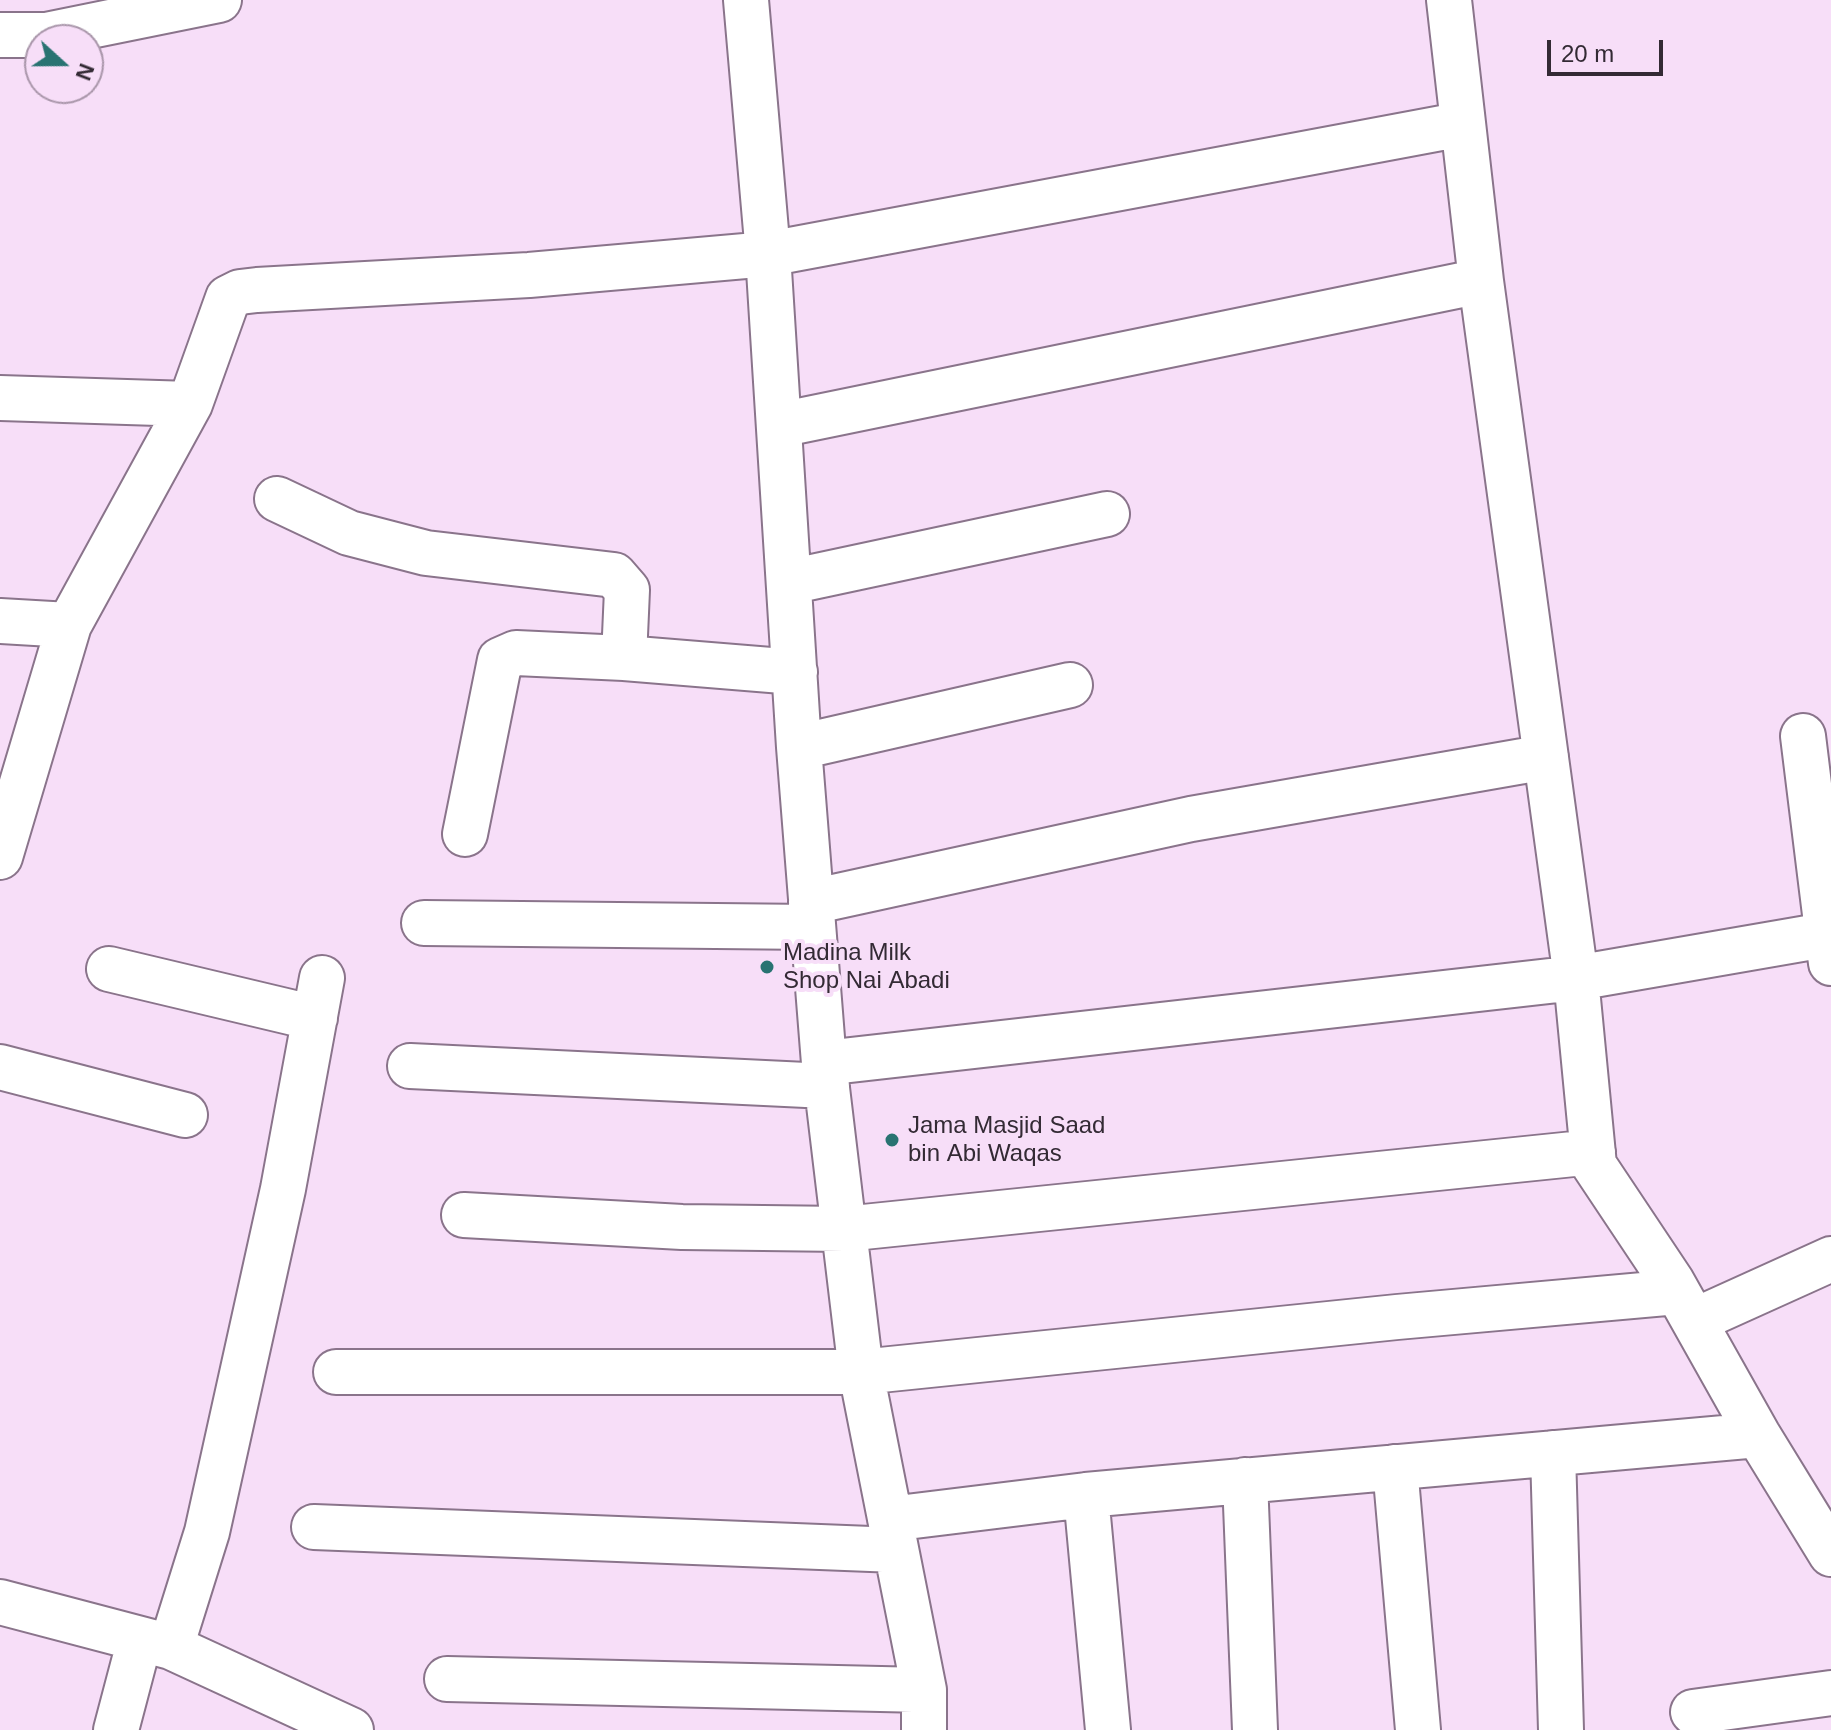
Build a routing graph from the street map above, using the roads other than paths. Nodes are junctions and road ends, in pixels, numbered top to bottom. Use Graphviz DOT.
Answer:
graph roads {
  1 [pos="65,0"];
  2 [pos="219,0"];
  3 [pos="746,0"];
  4 [pos="1449,0"];
  5 [pos="0,17"];
  6 [pos="0,35"];
  7 [pos="1463,124"];
  8 [pos="768,254"];
  9 [pos="1481,281"];
  10 [pos="0,398"];
  11 [pos="190,404"];
  12 [pos="779,425"];
  13 [pos="277,499"];
  14 [pos="1107,514"];
  15 [pos="789,582"];
  16 [pos="0,621"];
  17 [pos="69,625"];
  18 [pos="624,658"];
  19 [pos="795,672"];
  20 [pos="1070,685"];
  21 [pos="1803,736"];
  22 [pos="799,747"];
  23 [pos="15,755"];
  24 [pos="1546,757"];
  25 [pos="465,834"];
  26 [pos="0,857"];
  27 [pos="812,914"];
  28 [pos="424,923"];
  29 [pos="1830,944"];
  30 [pos="109,969"];
  31 [pos="1576,978"];
  32 [pos="410,1066"];
  33 [pos="0,1067"];
  34 [pos="825,1074"];
  35 [pos="185,1115"];
  36 [pos="1593,1152"];
  37 [pos="464,1215"];
  38 [pos="844,1229"];
  39 [pos="1831,1259"];
  40 [pos="1686,1307"];
  41 [pos="336,1372"];
  42 [pos="861,1372"];
  43 [pos="1758,1435"];
  44 [pos="1553,1453"];
  45 [pos="1395,1467"];
  46 [pos="1245,1480"];
  47 [pos="1086,1495"];
  48 [pos="314,1527"];
  49 [pos="893,1535"];
  50 [pos="1831,1554"];
  51 [pos="0,1602"];
  52 [pos="155,1643"];
  53 [pos="447,1679"];
  54 [pos="1831,1693"];
  55 [pos="924,1710"];
  56 [pos="1693,1712"];
  57 [pos="116,1730"];
  58 [pos="351,1730"];
  59 [pos="1108,1730"];
  60 [pos="1255,1730"];
  61 [pos="1418,1730"];
  62 [pos="1561,1730"];
  1 -- 5 [label="street"];
  2 -- 6 [label="street"];
  3 -- 8 [label="street"];
  4 -- 7 [label="street"];
  7 -- 8 [label="street"];
  7 -- 9 [label="street"];
  8 -- 11 [label="street"];
  8 -- 12 [label="street"];
  9 -- 12 [label="street"];
  9 -- 24 [label="street"];
  10 -- 11 [label="street"];
  11 -- 17 [label="street"];
  12 -- 15 [label="street"];
  13 -- 18 [label="street"];
  14 -- 15 [label="street"];
  15 -- 19 [label="street"];
  16 -- 17 [label="street"];
  17 -- 23 [label="street"];
  18 -- 19 [label="street"];
  18 -- 25 [label="street"];
  19 -- 22 [label="street"];
  20 -- 22 [label="street"];
  21 -- 29 [label="street"];
  22 -- 27 [label="street"];
  23 -- 26 [label="street"];
  24 -- 27 [label="street"];
  24 -- 31 [label="street"];
  27 -- 28 [label="street"];
  27 -- 34 [label="street"];
  29 -- 31 [label="street"];
  30 -- 52 [label="street"];
  31 -- 34 [label="street"];
  31 -- 36 [label="street"];
  32 -- 34 [label="street"];
  33 -- 35 [label="street"];
  34 -- 38 [label="street"];
  36 -- 38 [label="street"];
  36 -- 40 [label="street"];
  37 -- 38 [label="street"];
  38 -- 42 [label="street"];
  39 -- 40 [label="street"];
  40 -- 42 [label="street"];
  40 -- 43 [label="street"];
  41 -- 42 [label="street"];
  42 -- 49 [label="street"];
  43 -- 44 [label="street"];
  43 -- 50 [label="street"];
  44 -- 45 [label="street"];
  44 -- 62 [label="street"];
  45 -- 46 [label="street"];
  45 -- 61 [label="street"];
  46 -- 47 [label="street"];
  46 -- 60 [label="street"];
  47 -- 49 [label="street"];
  47 -- 59 [label="street"];
  48 -- 49 [label="street"];
  49 -- 55 [label="street"];
  51 -- 52 [label="street"];
  52 -- 57 [label="street"];
  52 -- 58 [label="street"];
  53 -- 55 [label="street"];
  54 -- 56 [label="street"];
}
